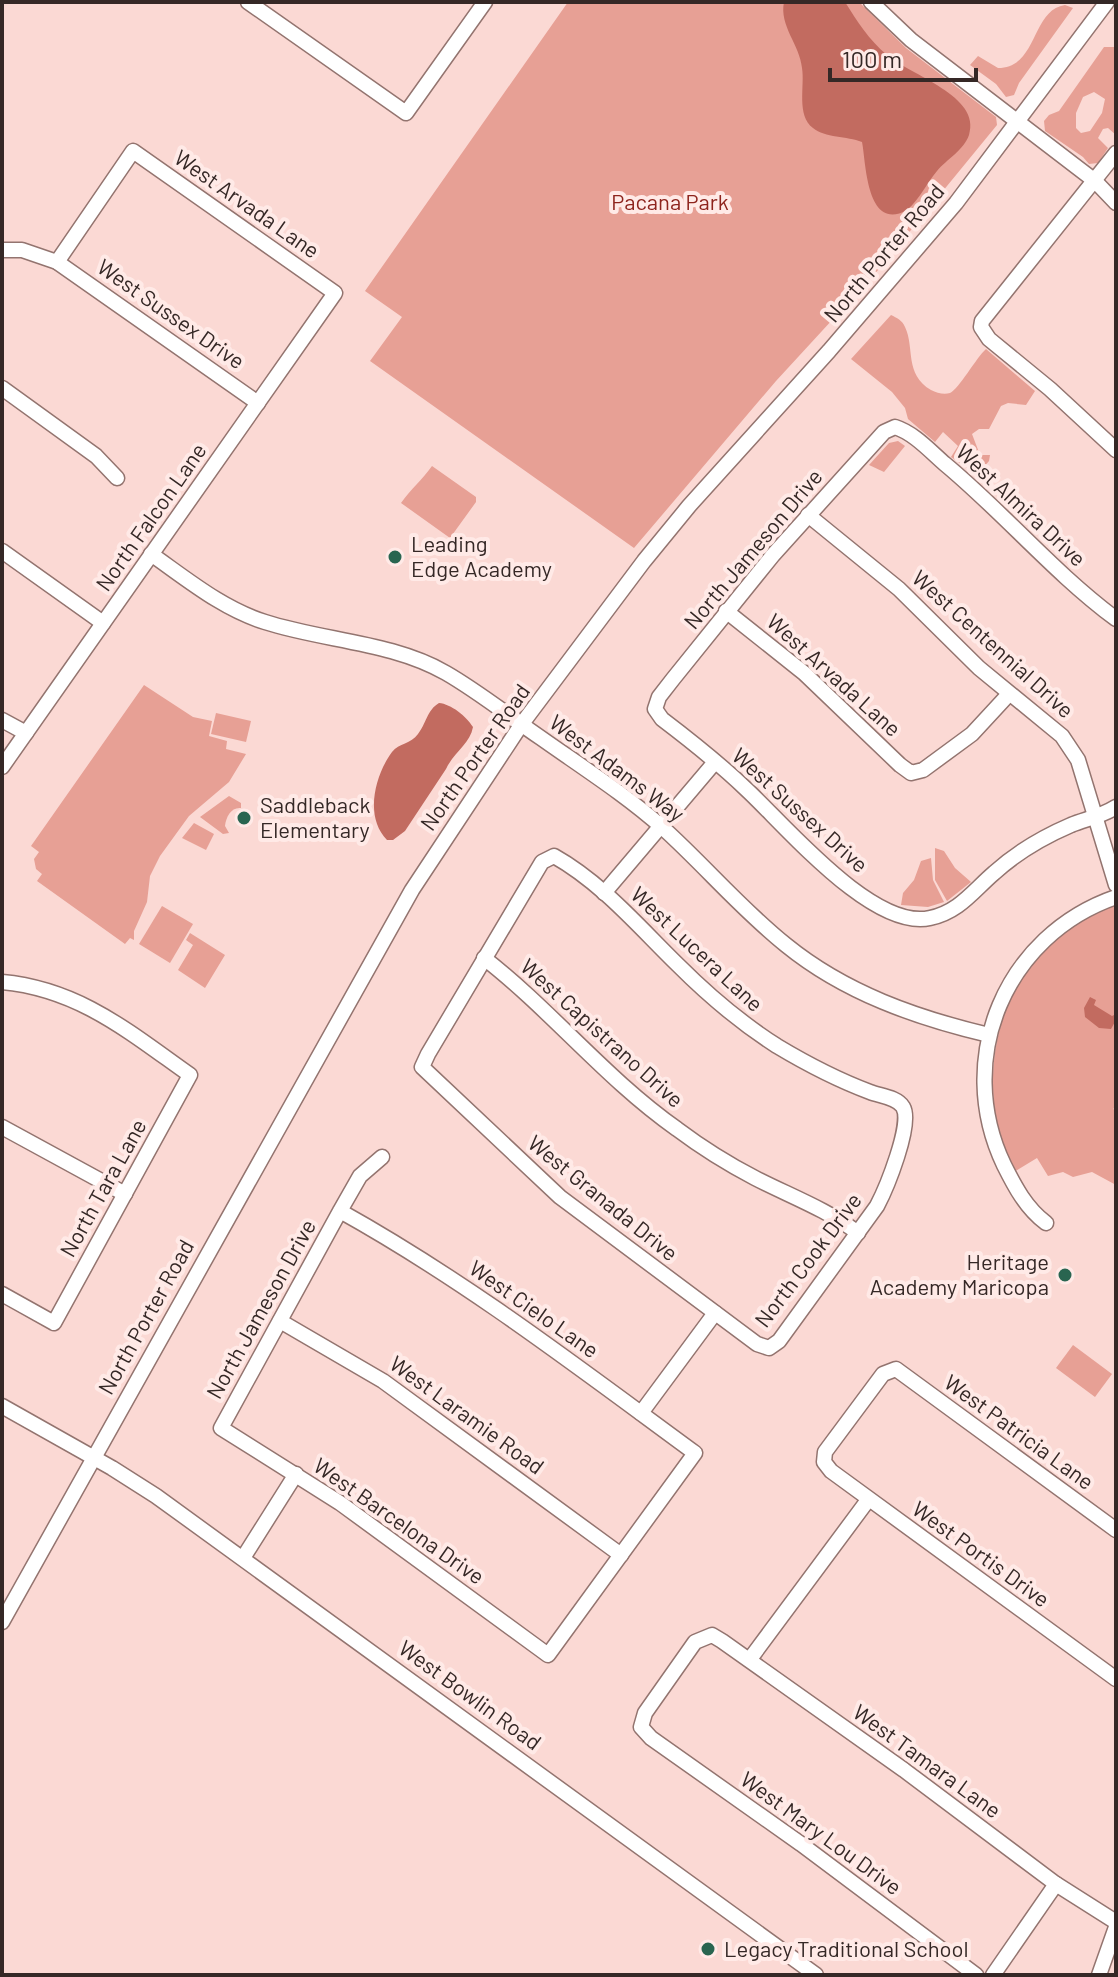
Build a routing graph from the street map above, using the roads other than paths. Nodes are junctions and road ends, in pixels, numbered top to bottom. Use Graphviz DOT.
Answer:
graph roads {
  1 [pos="248,2"];
  2 [pos="485,2"];
  3 [pos="871,2"];
  4 [pos="1107,2"];
  5 [pos="1019,123"];
  6 [pos="1116,153"];
  7 [pos="1095,181"];
  8 [pos="1116,203"];
  9 [pos="2,250"];
  10 [pos="57,262"];
  11 [pos="335,293"];
  12 [pos="2,388"];
  13 [pos="258,403"];
  14 [pos="895,427"];
  15 [pos="1116,450"];
  16 [pos="117,478"];
  17 [pos="808,515"];
  18 [pos="2,551"];
  19 [pos="151,554"];
  20 [pos="726,611"];
  21 [pos="1116,619"];
  22 [pos="103,623"];
  23 [pos="1009,694"];
  24 [pos="655,709"];
  25 [pos="2,720"];
  26 [pos="521,725"];
  27 [pos="26,733"];
  28 [pos="715,762"];
  29 [pos="2,767"];
  30 [pos="1116,807"];
  31 [pos="1095,817"];
  32 [pos="660,826"];
  33 [pos="1116,885"];
  34 [pos="604,893"];
  35 [pos="1116,897"];
  36 [pos="484,958"];
  37 [pos="2,982"];
  38 [pos="989,1035"];
  39 [pos="903,1107"];
  40 [pos="2,1127"];
  41 [pos="382,1157"];
  42 [pos="125,1194"];
  43 [pos="340,1211"];
  44 [pos="1046,1223"];
  45 [pos="858,1233"];
  46 [pos="2,1294"];
  47 [pos="715,1313"];
  48 [pos="280,1321"];
  49 [pos="769,1348"];
  50 [pos="2,1406"];
  51 [pos="641,1413"];
  52 [pos="221,1428"];
  53 [pos="94,1457"];
  54 [pos="824,1462"];
  55 [pos="296,1474"];
  56 [pos="868,1500"];
  57 [pos="1116,1530"];
  58 [pos="621,1555"];
  59 [pos="243,1558"];
  60 [pos="2,1622"];
  61 [pos="750,1659"];
  62 [pos="1116,1679"];
  63 [pos="641,1727"];
  64 [pos="1056,1884"];
  65 [pos="1116,1925"];
  66 [pos="816,1975"];
  67 [pos="976,1975"];
  68 [pos="993,1975"];
  69 [pos="1099,1975"];
  1 -- 2 [label="street"];
  3 -- 5 [label="street"];
  4 -- 5 [label="street, North Porter Road"];
  5 -- 7 [label="street"];
  5 -- 26 [label="street, North Porter Road"];
  6 -- 7 [label="street"];
  7 -- 8 [label="street"];
  7 -- 15 [label="street"];
  9 -- 10 [label="street, West Sussex Drive"];
  10 -- 11 [label="street, West Arvada Lane"];
  10 -- 13 [label="street, West Sussex Drive"];
  11 -- 13 [label="street, North Falcon Lane"];
  12 -- 16 [label="street"];
  13 -- 19 [label="street, North Falcon Lane"];
  14 -- 17 [label="street, North Jameson Drive"];
  14 -- 21 [label="street, West Almira Drive"];
  17 -- 20 [label="street, North Jameson Drive"];
  17 -- 23 [label="street, West Centennial Drive"];
  18 -- 22 [label="street"];
  19 -- 22 [label="street, North Falcon Lane"];
  19 -- 26 [label="street, West Adams Way"];
  20 -- 23 [label="street, West Arvada Lane"];
  20 -- 24 [label="street, North Jameson Drive"];
  22 -- 27 [label="street, North Falcon Lane"];
  23 -- 31 [label="street, West Centennial Drive"];
  24 -- 28 [label="street, West Sussex Drive"];
  25 -- 27 [label="street"];
  26 -- 32 [label="street, West Adams Way"];
  26 -- 53 [label="street, North Porter Road"];
  27 -- 29 [label="street, North Falcon Lane"];
  28 -- 31 [label="street, West Sussex Drive"];
  28 -- 32 [label="street"];
  30 -- 31 [label="street"];
  31 -- 33 [label="street, West Centennial Drive"];
  32 -- 34 [label="street"];
  32 -- 38 [label="street, West Adams Way"];
  34 -- 36 [label="street, West Lucera Lane"];
  34 -- 39 [label="street, West Lucera Lane"];
  35 -- 38 [label="street"];
  36 -- 45 [label="street, West Capistrano Drive"];
  36 -- 47 [label="street, West Granada Drive"];
  37 -- 42 [label="street, North Tara Lane"];
  38 -- 44 [label="street"];
  39 -- 45 [label="street, North Cook Drive"];
  40 -- 42 [label="street"];
  41 -- 43 [label="street, North Jameson Drive"];
  42 -- 46 [label="street, North Tara Lane"];
  43 -- 48 [label="street, North Jameson Drive"];
  43 -- 51 [label="street, West Cielo Lane"];
  45 -- 49 [label="street, North Cook Drive"];
  47 -- 49 [label="street, West Granada Drive"];
  47 -- 51 [label="street"];
  48 -- 52 [label="street, North Jameson Drive"];
  48 -- 58 [label="street, West Laramie Road"];
  50 -- 53 [label="street, West Bowlin Road"];
  51 -- 58 [label="street, West Cielo Lane"];
  52 -- 55 [label="street, West Barcelona Drive"];
  53 -- 59 [label="street, West Bowlin Road"];
  53 -- 60 [label="street, North Porter Road"];
  54 -- 56 [label="street, West Portis Drive"];
  54 -- 57 [label="street, West Patricia Lane"];
  55 -- 58 [label="street, West Barcelona Drive"];
  55 -- 59 [label="street"];
  56 -- 61 [label="street"];
  56 -- 62 [label="street, West Portis Drive"];
  59 -- 66 [label="street, West Bowlin Road"];
  61 -- 63 [label="street, West Tamara Lane"];
  61 -- 64 [label="street, West Tamara Lane"];
  63 -- 67 [label="street, West Mary Lou Drive"];
  64 -- 65 [label="street, West Tamara Lane"];
  64 -- 68 [label="street"];
  65 -- 69 [label="street"];
}
